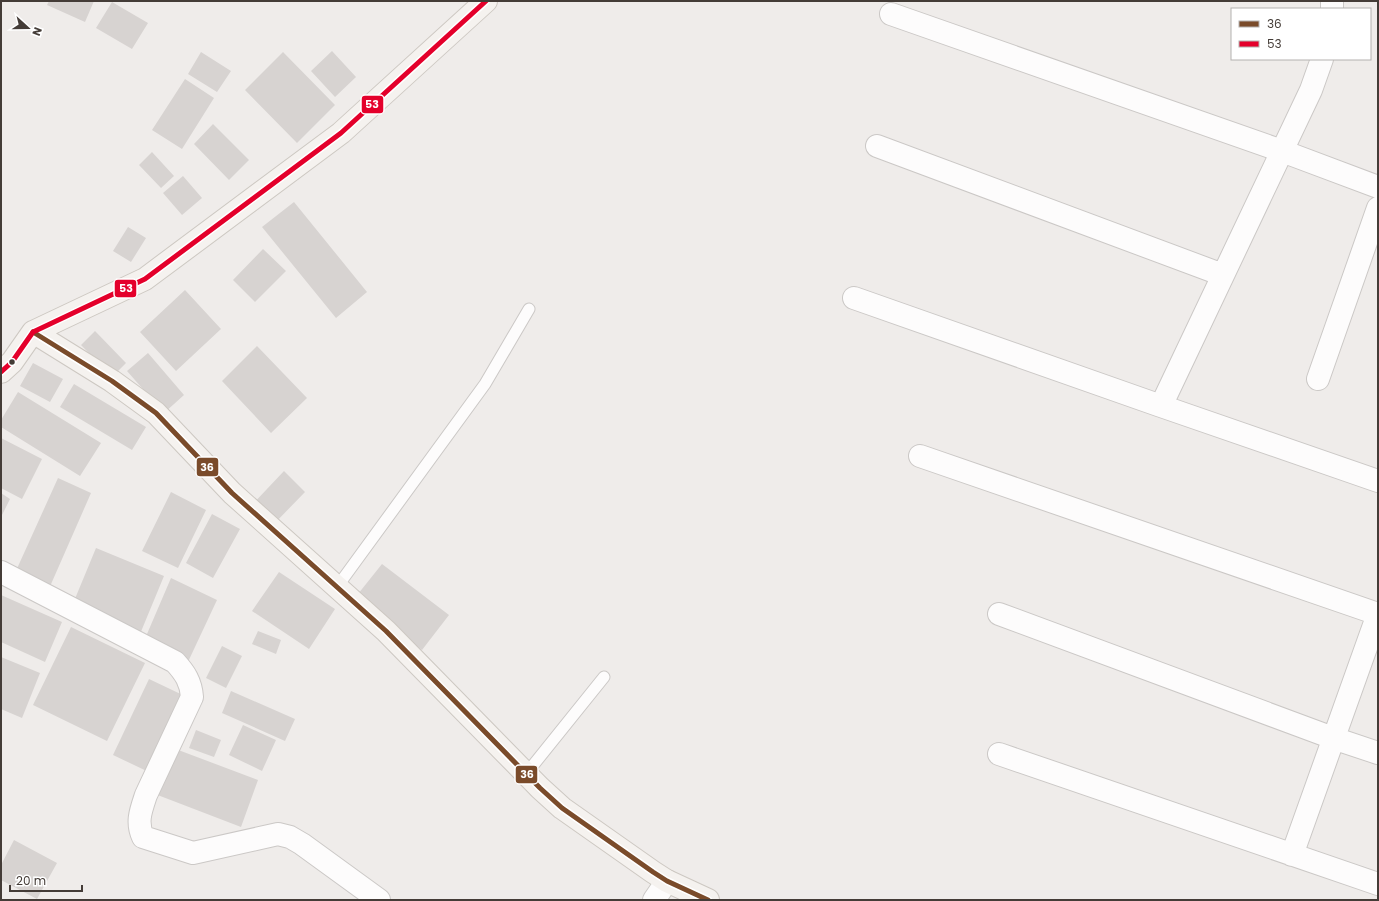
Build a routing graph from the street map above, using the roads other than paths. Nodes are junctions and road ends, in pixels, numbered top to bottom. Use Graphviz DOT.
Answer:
graph roads {
  1 [pos="486,1"];
  2 [pos="891,14"];
  3 [pos="1322,60"];
  4 [pos="877,146"];
  5 [pos="1282,151"];
  6 [pos="1378,187"];
  7 [pos="1378,208"];
  8 [pos="1223,276"];
  9 [pos="854,298"];
  10 [pos="529,310"];
  11 [pos="33,332"];
  12 [pos="1,372"];
  13 [pos="1318,379"];
  14 [pos="1161,406"];
  15 [pos="920,456"];
  16 [pos="1378,481"];
  17 [pos="1,572"];
  18 [pos="337,587"];
  19 [pos="999,614"];
  20 [pos="1378,614"];
  21 [pos="604,677"];
  22 [pos="1333,738"];
  23 [pos="1378,753"];
  24 [pos="999,754"];
  25 [pos="526,774"];
  26 [pos="1292,855"];
  27 [pos="667,881"];
  28 [pos="1378,884"];
  29 [pos="379,900"];
  30 [pos="654,900"];
  31 [pos="708,900"];
  1 -- 11 [label="street"];
  2 -- 5 [label="street"];
  3 -- 5 [label="street"];
  4 -- 8 [label="street"];
  5 -- 6 [label="street"];
  5 -- 8 [label="street"];
  7 -- 13 [label="street"];
  8 -- 14 [label="street"];
  9 -- 14 [label="street"];
  10 -- 18 [label="lane"];
  11 -- 12 [label="street"];
  11 -- 18 [label="street"];
  14 -- 16 [label="street"];
  15 -- 20 [label="street"];
  17 -- 29 [label="street"];
  18 -- 25 [label="street"];
  19 -- 22 [label="street"];
  20 -- 22 [label="street"];
  21 -- 25 [label="lane"];
  22 -- 23 [label="street"];
  22 -- 26 [label="street"];
  24 -- 26 [label="street"];
  25 -- 27 [label="street"];
  26 -- 28 [label="street"];
  27 -- 30 [label="street"];
  27 -- 31 [label="street"];
}
